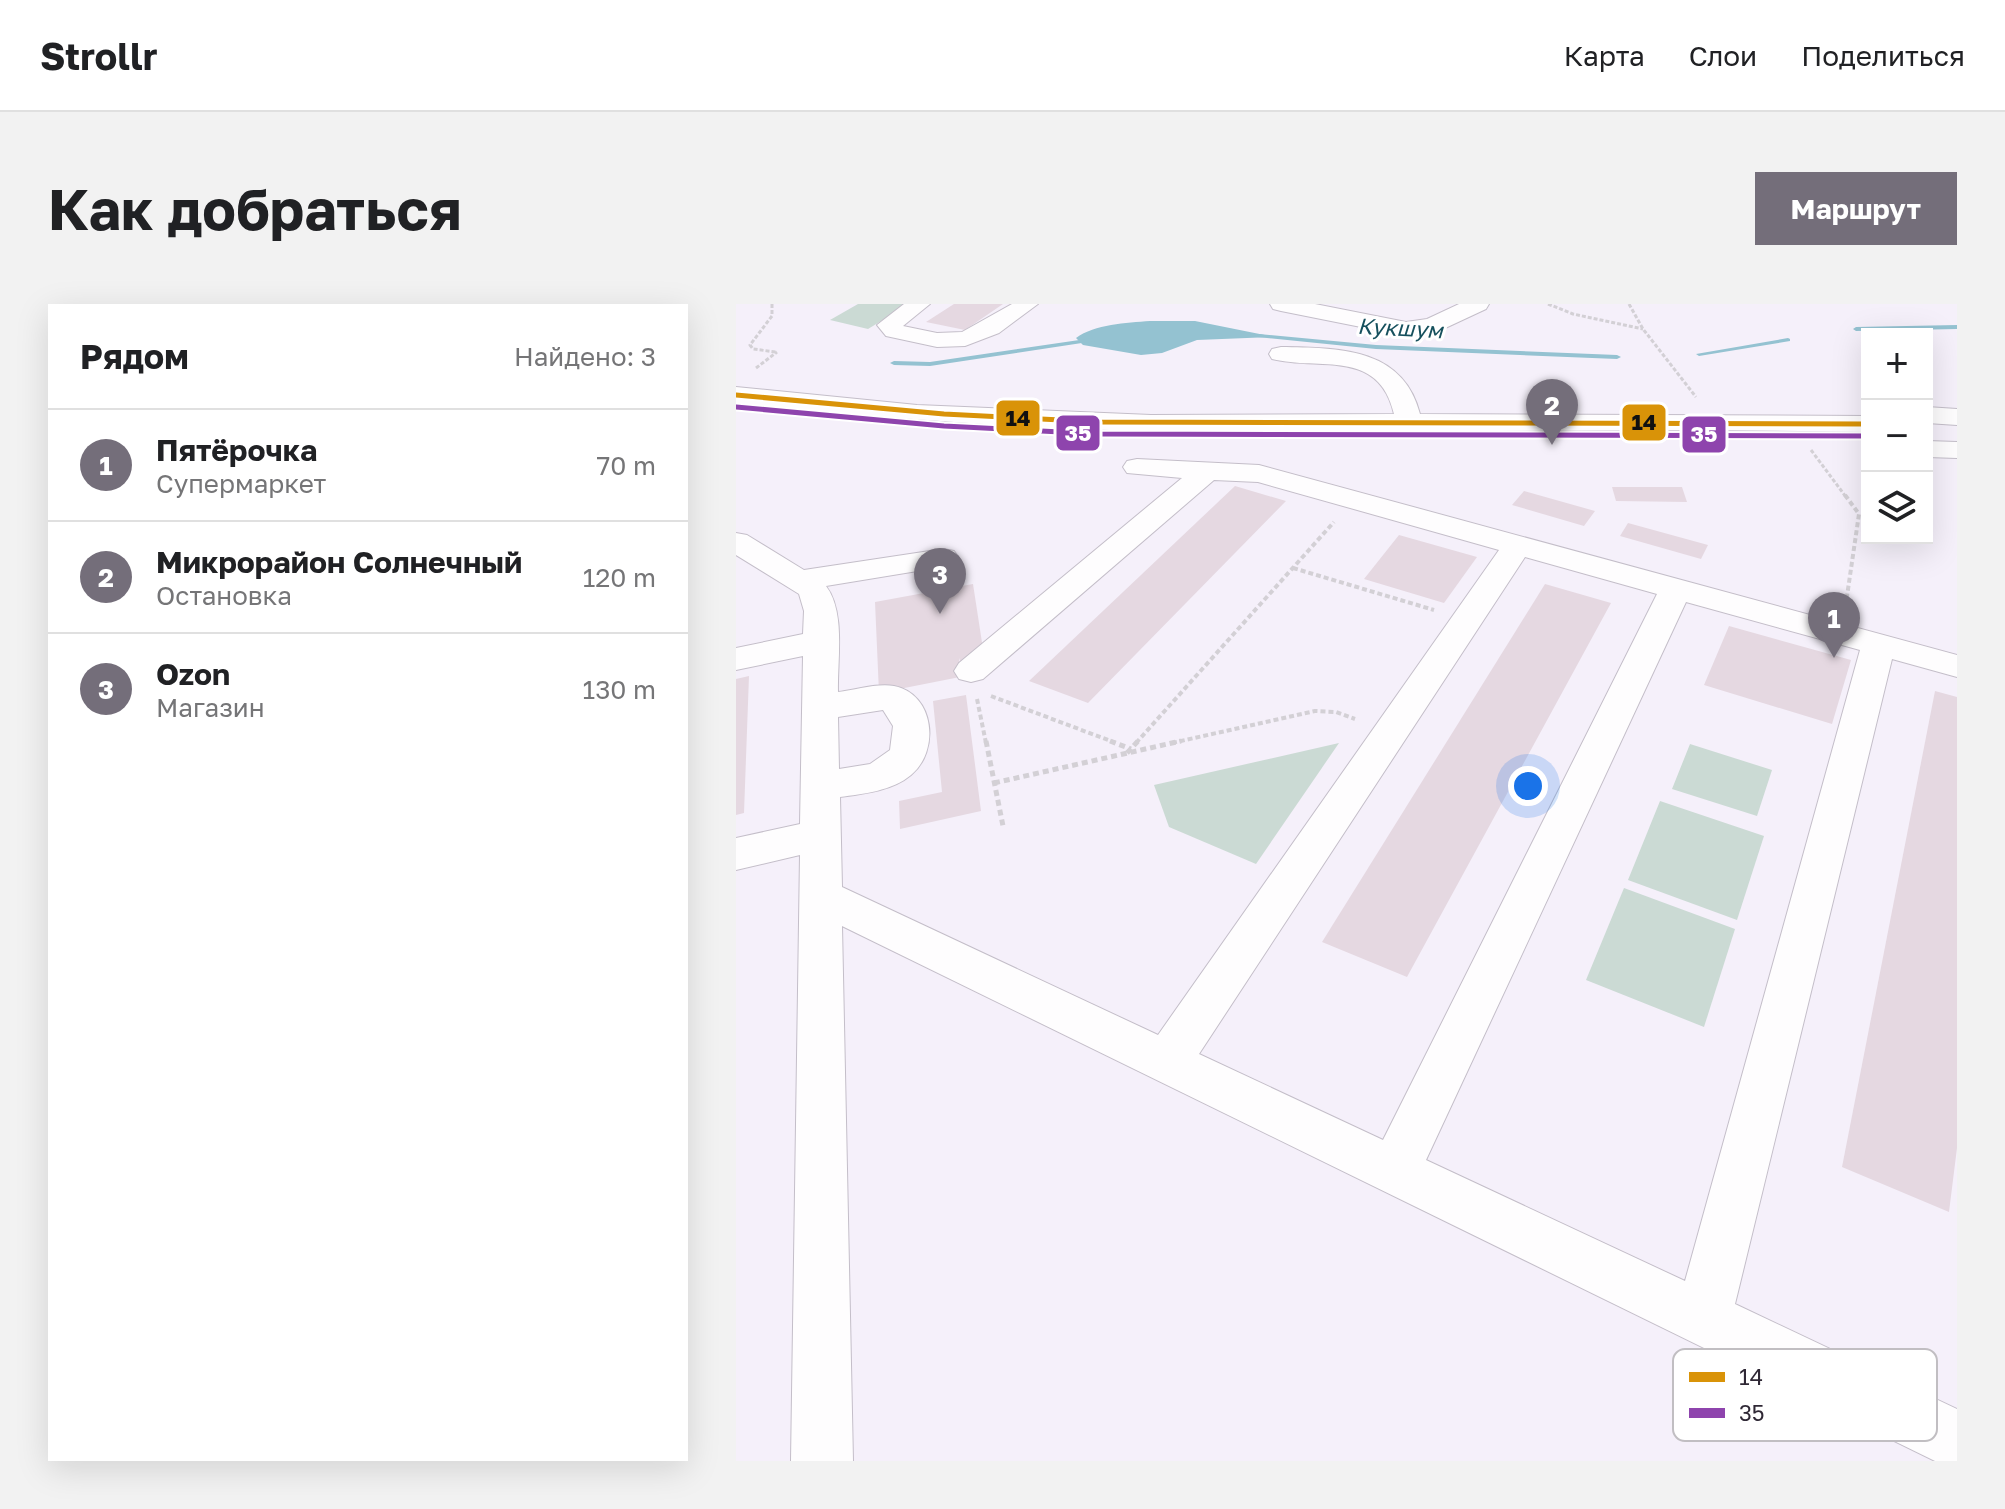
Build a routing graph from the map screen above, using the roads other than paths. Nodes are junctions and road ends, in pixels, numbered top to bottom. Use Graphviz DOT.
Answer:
graph roads {
  1 [pos="919,304"];
  2 [pos="1027,304"];
  3 [pos="1281,304"];
  4 [pos="1478,304"];
  5 [pos="1281,354"];
  6 [pos="736,383"];
  7 [pos="736,395"];
  8 [pos="1861,412"];
  9 [pos="1933,415"];
  10 [pos="1152,416"];
  11 [pos="1407,416"];
  12 [pos="1957,417"];
  13 [pos="1861,424"];
  14 [pos="1933,428"];
  15 [pos="1957,429"];
  16 [pos="1933,449"];
  17 [pos="1957,450"];
  18 [pos="1209,470"];
  19 [pos="736,542"];
  20 [pos="1518,545"];
  21 [pos="943,558"];
  22 [pos="800,580"];
  23 [pos="1676,589"];
  24 [pos="1860,639"];
  25 [pos="820,642"];
  26 [pos="736,659"];
  27 [pos="1957,666"];
  28 [pos="973,680"];
  29 [pos="820,707"];
  30 [pos="820,786"];
  31 [pos="820,835"];
  32 [pos="736,854"];
  33 [pos="821,896"];
  34 [pos="1167,1062"];
  35 [pos="1394,1171"];
  36 [pos="1703,1318"];
  37 [pos="1768,1349"];
  38 [pos="1937,1430"];
  39 [pos="1957,1440"];
  40 [pos="822,1461"];
  1 -- 2 [label="street"];
  3 -- 4 [label="street"];
  5 -- 11 [label="street"];
  6 -- 10 [label="street"];
  7 -- 10 [label="street"];
  8 -- 11 [label="street"];
  9 -- 12 [label="street"];
  10 -- 11 [label="street"];
  10 -- 18 [label="street"];
  11 -- 13 [label="street"];
  14 -- 15 [label="street"];
  16 -- 17 [label="street"];
  18 -- 20 [label="street"];
  18 -- 28 [label="street"];
  19 -- 22 [label="street"];
  20 -- 23 [label="street"];
  20 -- 34 [label="street"];
  21 -- 22 [label="street"];
  22 -- 25 [label="street"];
  23 -- 24 [label="street"];
  23 -- 35 [label="street"];
  24 -- 27 [label="street"];
  24 -- 36 [label="street"];
  25 -- 26 [label="street"];
  25 -- 29 [label="street"];
  29 -- 30 [label="street"];
  29 -- 30 [label="street"];
  30 -- 31 [label="street"];
  31 -- 32 [label="street"];
  31 -- 33 [label="street"];
  33 -- 34 [label="street"];
  33 -- 40 [label="street"];
  34 -- 35 [label="street"];
  35 -- 36 [label="street"];
  36 -- 37 [label="street"];
  38 -- 39 [label="street"];
}
